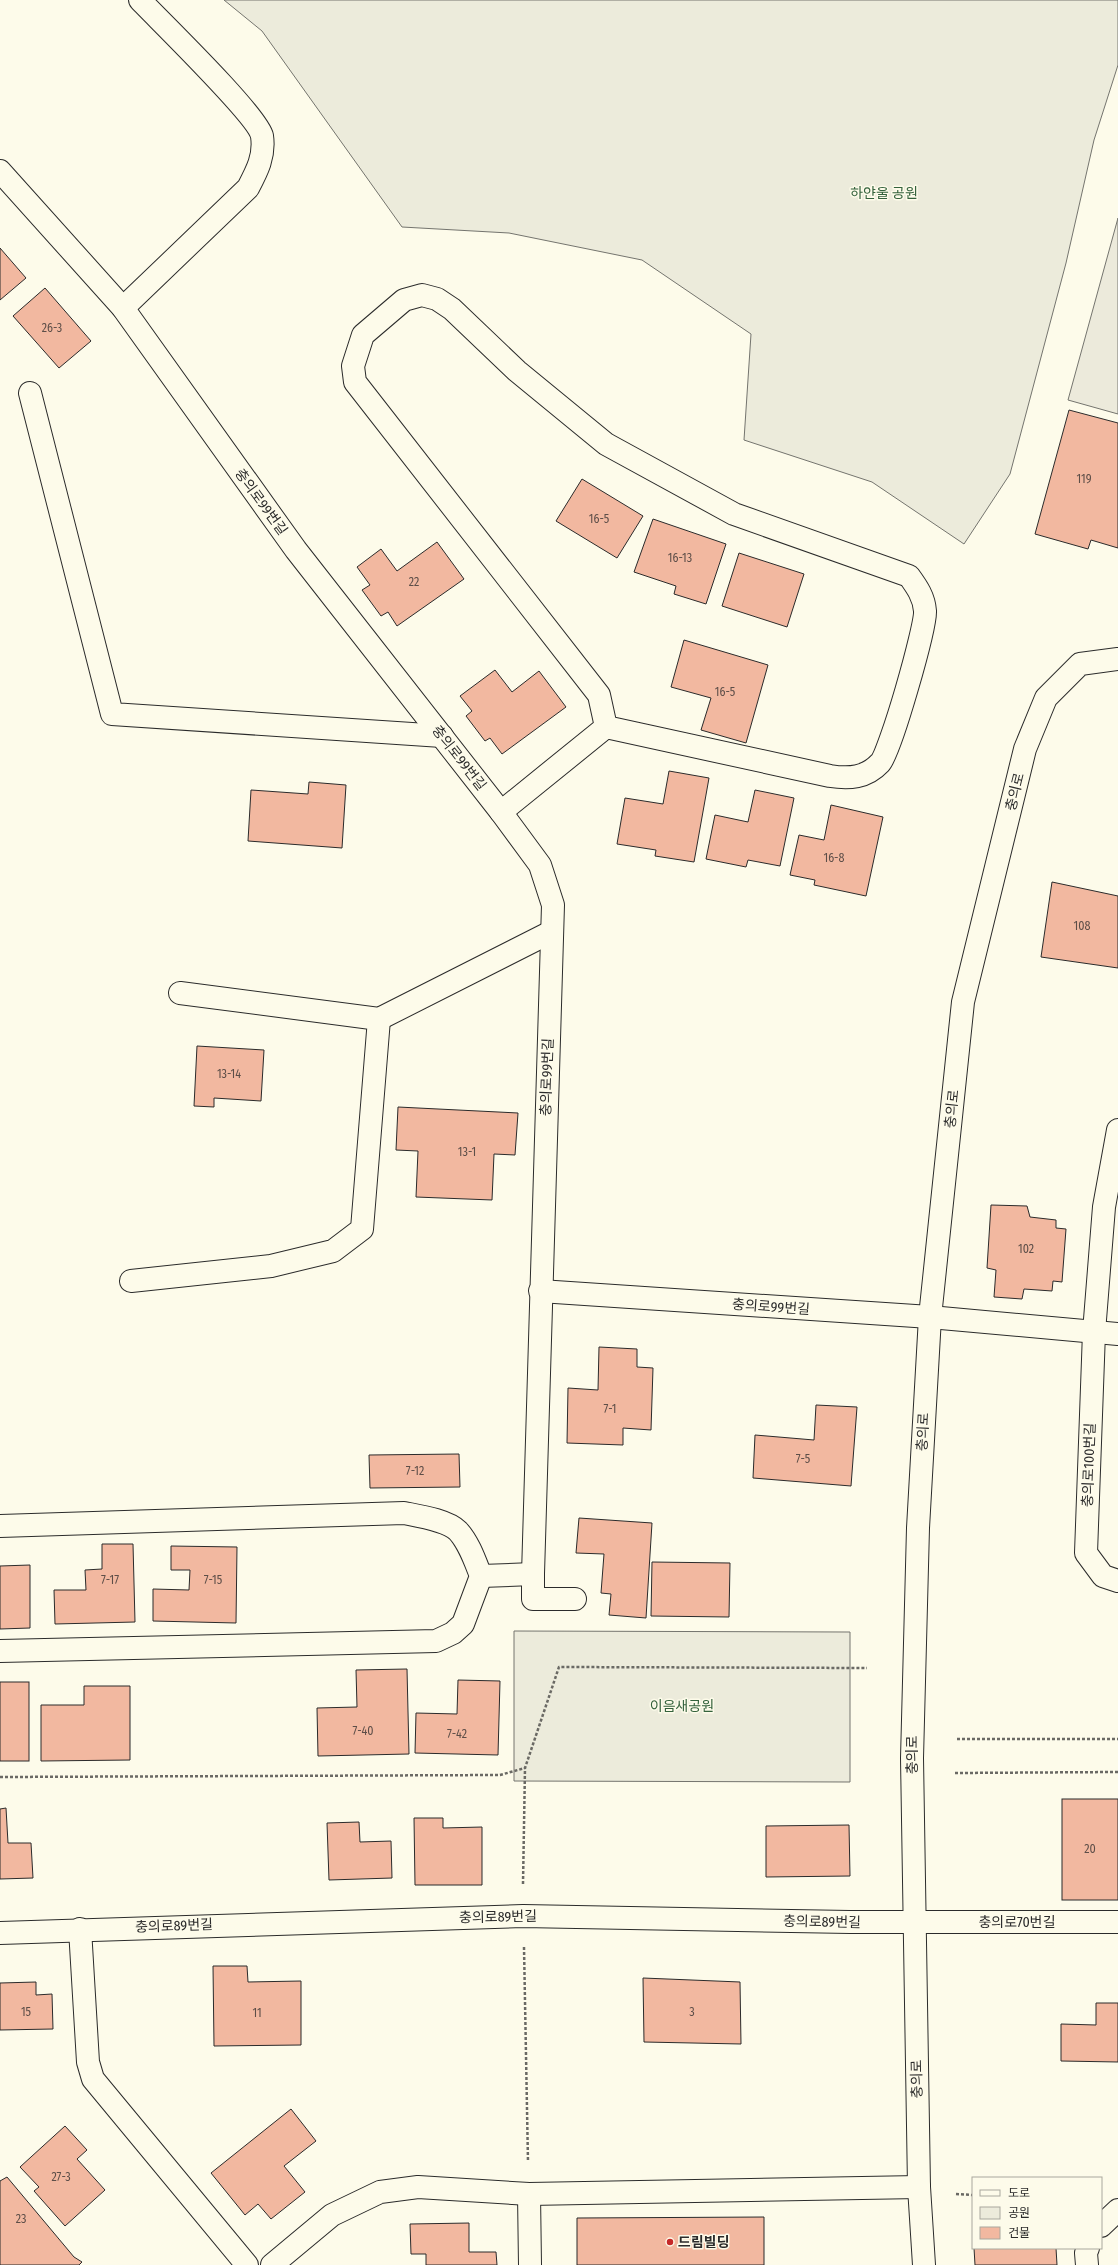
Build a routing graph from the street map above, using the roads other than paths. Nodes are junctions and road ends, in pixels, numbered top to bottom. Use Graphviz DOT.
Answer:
graph roads {
  1 [pos="140,0"];
  2 [pos="0,170"];
  3 [pos="123,308"];
  4 [pos="30,393"];
  5 [pos="1118,659"];
  6 [pos="606,727"];
  7 [pos="442,736"];
  8 [pos="501,812"];
  9 [pos="551,932"];
  10 [pos="180,993"];
  11 [pos="379,1018"];
  12 [pos="1118,1130"];
  13 [pos="131,1281"];
  14 [pos="540,1291"];
  15 [pos="930,1317"];
  16 [pos="1094,1332"];
  17 [pos="1118,1334"];
  18 [pos="0,1526"];
  19 [pos="532,1574"];
  20 [pos="482,1576"];
  21 [pos="1118,1581"];
  22 [pos="575,1600"];
  23 [pos="0,1651"];
  24 [pos="1118,1922"];
  25 [pos="915,1923"];
  26 [pos="80,1929"];
  27 [pos="0,1933"];
  28 [pos="919,2187"];
  29 [pos="529,2194"];
  30 [pos="1118,2210"];
  31 [pos="1102,2225"];
  32 [pos="1088,2249"];
  33 [pos="247,2265"];
  34 [pos="272,2265"];
  35 [pos="530,2265"];
  36 [pos="924,2265"];
  37 [pos="1087,2265"];
  1 -- 3 [label="street"];
  2 -- 3 [label="street, 충의로99번길"];
  3 -- 7 [label="street, 충의로99번길"];
  4 -- 7 [label="street"];
  5 -- 15 [label="street, 충의로"];
  6 -- 6 [label="street"];
  6 -- 8 [label="street"];
  7 -- 8 [label="street, 충의로99번길"];
  8 -- 9 [label="street, 충의로99번길"];
  9 -- 11 [label="street"];
  9 -- 14 [label="street, 충의로99번길"];
  10 -- 11 [label="street"];
  11 -- 13 [label="street"];
  12 -- 16 [label="street, 충의로100번길"];
  14 -- 15 [label="street, 충의로99번길"];
  14 -- 19 [label="street, 충의로99번길"];
  15 -- 16 [label="street"];
  15 -- 25 [label="street, 충의로"];
  16 -- 17 [label="street"];
  16 -- 21 [label="street, 충의로100번길"];
  18 -- 20 [label="street"];
  19 -- 20 [label="street"];
  19 -- 22 [label="street, 충의로99번길"];
  20 -- 23 [label="street"];
  24 -- 25 [label="street, 충의로70번길"];
  25 -- 26 [label="street, 충의로89번길"];
  25 -- 28 [label="street, 충의로"];
  26 -- 27 [label="street, 충의로89번길"];
  26 -- 33 [label="street"];
  28 -- 29 [label="street"];
  28 -- 36 [label="street, 충의로"];
  29 -- 34 [label="street"];
  29 -- 35 [label="street"];
  30 -- 31 [label="street"];
  32 -- 37 [label="street"];
}
